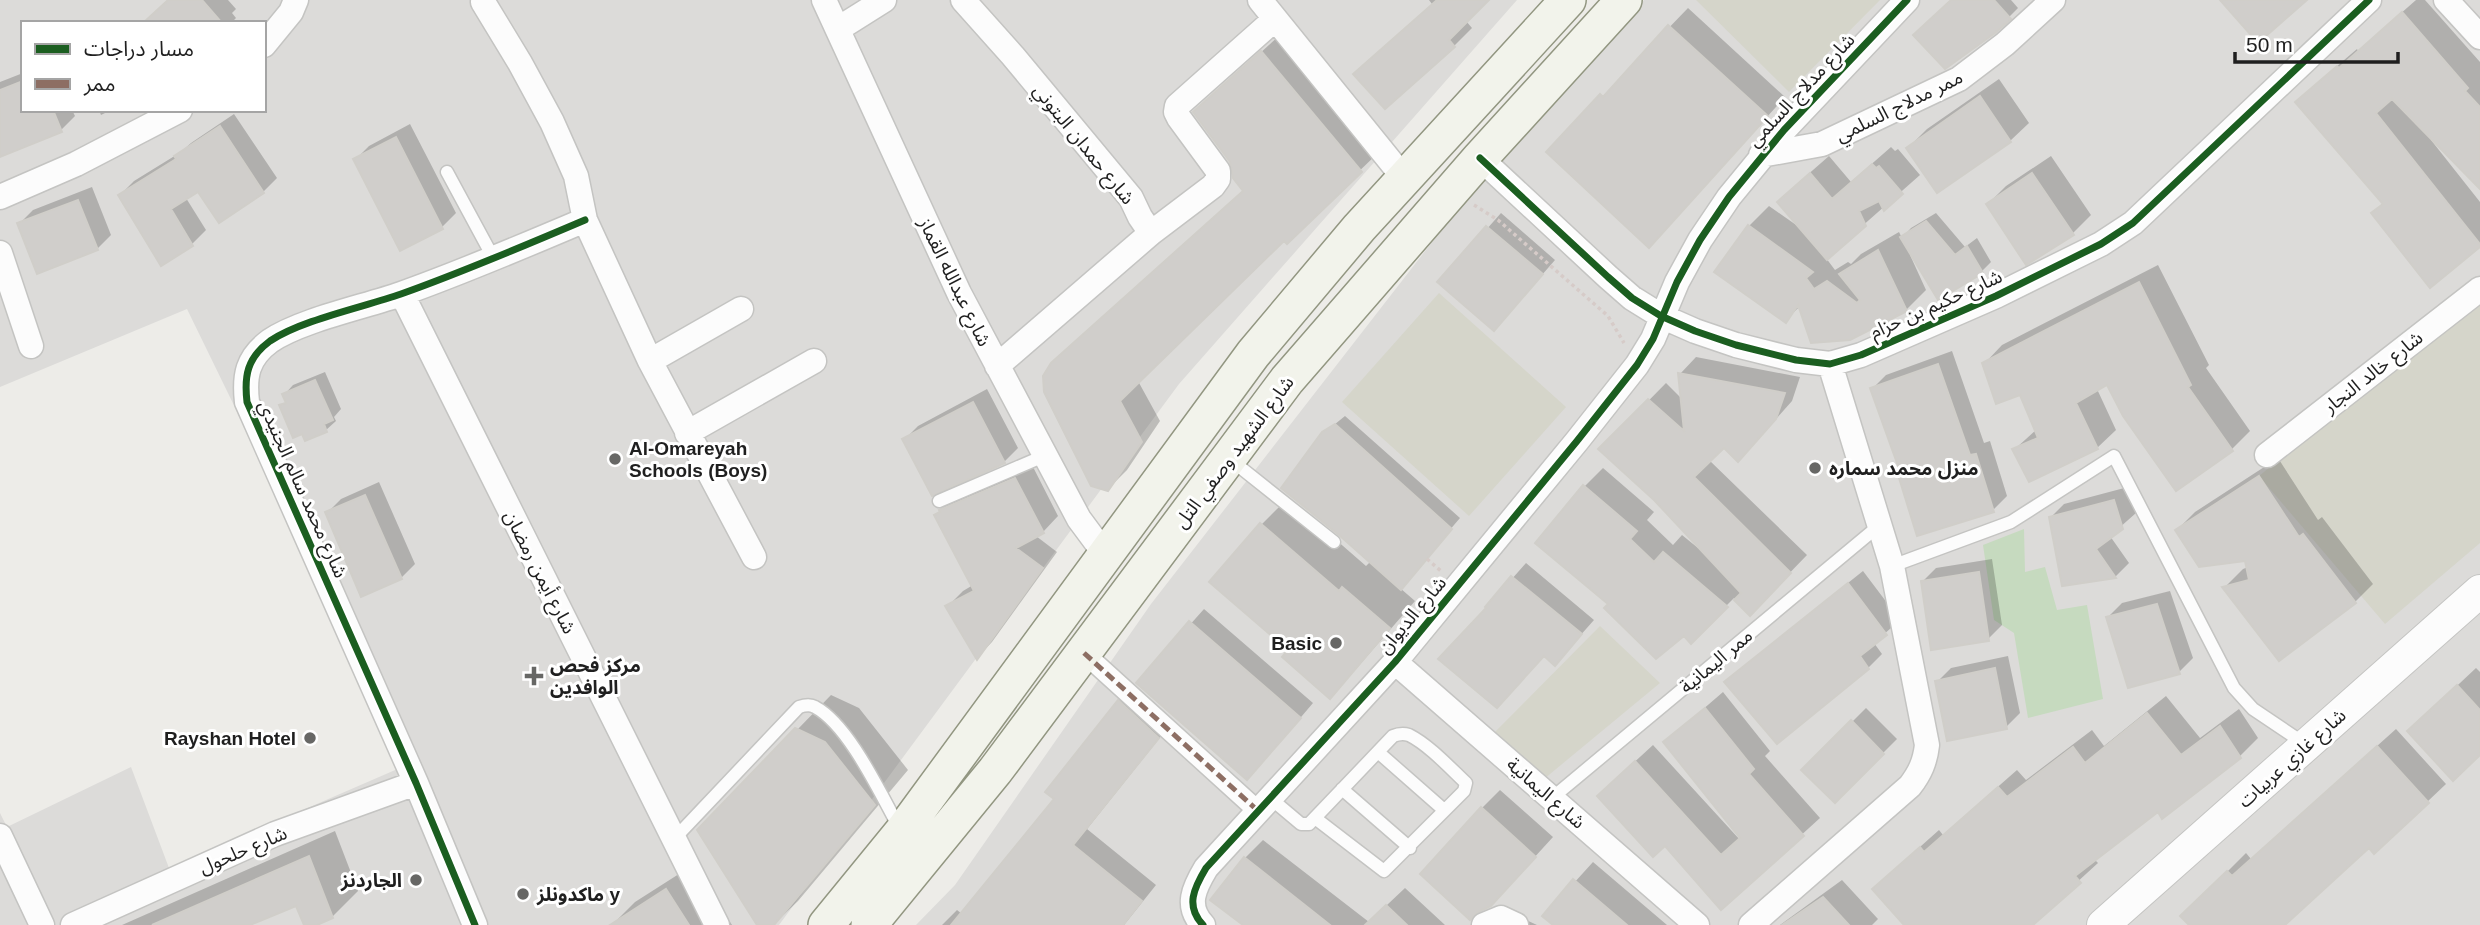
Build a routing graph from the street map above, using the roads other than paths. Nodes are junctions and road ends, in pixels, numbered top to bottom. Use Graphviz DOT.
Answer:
graph roads {
  1 [pos="296,0"];
  2 [pos="824,0"];
  3 [pos="884,0"];
  4 [pos="963,0"];
  5 [pos="1567,0"];
  6 [pos="1624,0"];
  7 [pos="1908,0"];
  8 [pos="2053,0"];
  9 [pos="2369,0"];
  10 [pos="2446,0"];
  11 [pos="482,2"];
  12 [pos="1268,10"];
  13 [pos="838,29"];
  14 [pos="2480,37"];
  15 [pos="266,42"];
  16 [pos="176,112"];
  17 [pos="1761,155"];
  18 [pos="1480,158"];
  19 [pos="447,172"];
  20 [pos="1404,178"];
  21 [pos="0,197"];
  22 [pos="585,220"];
  23 [pos="1151,233"];
  24 [pos="0,253"];
  25 [pos="494,259"];
  26 [pos="2480,289"];
  27 [pos="401,294"];
  28 [pos="741,309"];
  29 [pos="1661,316"];
  30 [pos="31,346"];
  31 [pos="814,360"];
  32 [pos="650,361"];
  33 [pos="1830,364"];
  34 [pos="997,366"];
  35 [pos="687,433"];
  36 [pos="2267,455"];
  37 [pos="1044,456"];
  38 [pos="1228,458"];
  39 [pos="939,501"];
  40 [pos="1881,524"];
  41 [pos="1334,542"];
  42 [pos="1105,554"];
  43 [pos="754,557"];
  44 [pos="1892,566"];
  45 [pos="2480,591"];
  46 [pos="1084,653"];
  47 [pos="1395,662"];
  48 [pos="2307,745"];
  49 [pos="1378,752"];
  50 [pos="416,783"];
  51 [pos="1342,789"];
  52 [pos="1552,798"];
  53 [pos="1263,804"];
  54 [pos="1444,810"];
  55 [pos="1315,818"];
  56 [pos="902,832"];
  57 [pos="1,838"];
  58 [pos="675,838"];
  59 [pos="1410,848"];
  60 [pos="42,925"];
  61 [pos="73,925"];
  62 [pos="475,925"];
  63 [pos="718,925"];
  64 [pos="826,925"];
  65 [pos="869,925"];
  66 [pos="1203,925"];
  67 [pos="1484,925"];
  68 [pos="1516,925"];
  69 [pos="1697,925"];
  70 [pos="1751,925"];
  71 [pos="2104,925"];
  1 -- 15 [label="street"];
  2 -- 13 [label="street, شارع عبدالله القماز"];
  3 -- 13 [label="street"];
  4 -- 23 [label="street, شارع حمدان البتوني"];
  5 -- 20 [label="main road"];
  6 -- 18 [label="main road, شارع الشهيد وصفي التل"];
  7 -- 17 [label="street, شارع مدلاج السلمي"];
  8 -- 17 [label="street, ممر مدلاج السلمي"];
  9 -- 33 [label="street, شارع حكيم بن حزام"];
  10 -- 14 [label="street"];
  11 -- 22 [label="street"];
  12 -- 20 [label="street"];
  12 -- 23 [label="street"];
  13 -- 34 [label="street, شارع عبدالله القماز"];
  16 -- 21 [label="street"];
  17 -- 29 [label="street, شارع مدلاج السلمي"];
  18 -- 29 [label="street, شارع حكيم بن حزام"];
  18 -- 38 [label="main road, شارع الشهيد وصفي التل"];
  19 -- 25 [label="lane"];
  20 -- 42 [label="main road"];
  22 -- 25 [label="street, شارع محمد سالم الجنيدي"];
  22 -- 32 [label="street"];
  23 -- 34 [label="street"];
  24 -- 30 [label="street"];
  25 -- 27 [label="street, شارع محمد سالم الجنيدي"];
  26 -- 36 [label="street, شارع خالد النجار"];
  27 -- 50 [label="street, شارع محمد سالم الجنيدي"];
  27 -- 58 [label="street, شارع أيمن رمضان"];
  28 -- 32 [label="street"];
  29 -- 33 [label="street, شارع حكيم بن حزام"];
  29 -- 47 [label="street, شارع الديوان"];
  31 -- 35 [label="street"];
  32 -- 35 [label="street"];
  33 -- 40 [label="street"];
  34 -- 37 [label="street, شارع عبدالله القماز"];
  35 -- 43 [label="street"];
  37 -- 39 [label="lane"];
  37 -- 42 [label="street, شارع عبدالله القماز"];
  38 -- 41 [label="lane"];
  38 -- 46 [label="main road, شارع الشهيد وصفي التل"];
  40 -- 44 [label="street"];
  40 -- 52 [label="lane, ممر اليمانية"];
  42 -- 56 [label="main road"];
  44 -- 48 [label="lane"];
  44 -- 70 [label="street"];
  45 -- 48 [label="street, شارع غازي عربيات"];
  46 -- 53 [label="street"];
  46 -- 65 [label="main road, شارع الشهيد وصفي التل"];
  47 -- 52 [label="street, شارع اليمانية"];
  47 -- 53 [label="street, شارع الديوان"];
  48 -- 71 [label="street, شارع غازي عربيات"];
  49 -- 51 [label="lane"];
  49 -- 54 [label="lane"];
  49 -- 54 [label="lane"];
  50 -- 61 [label="street, شارع حلحول"];
  50 -- 62 [label="street, شارع محمد سالم الجنيدي"];
  51 -- 55 [label="lane"];
  51 -- 59 [label="lane"];
  52 -- 69 [label="street, شارع اليمانية"];
  53 -- 55 [label="lane"];
  53 -- 66 [label="street, شارع الديوان"];
  54 -- 59 [label="lane"];
  55 -- 59 [label="lane"];
  56 -- 58 [label="lane"];
  56 -- 64 [label="main road"];
  57 -- 60 [label="street"];
  58 -- 63 [label="street, شارع أيمن رمضان"];
  67 -- 68 [label="street"];
}
